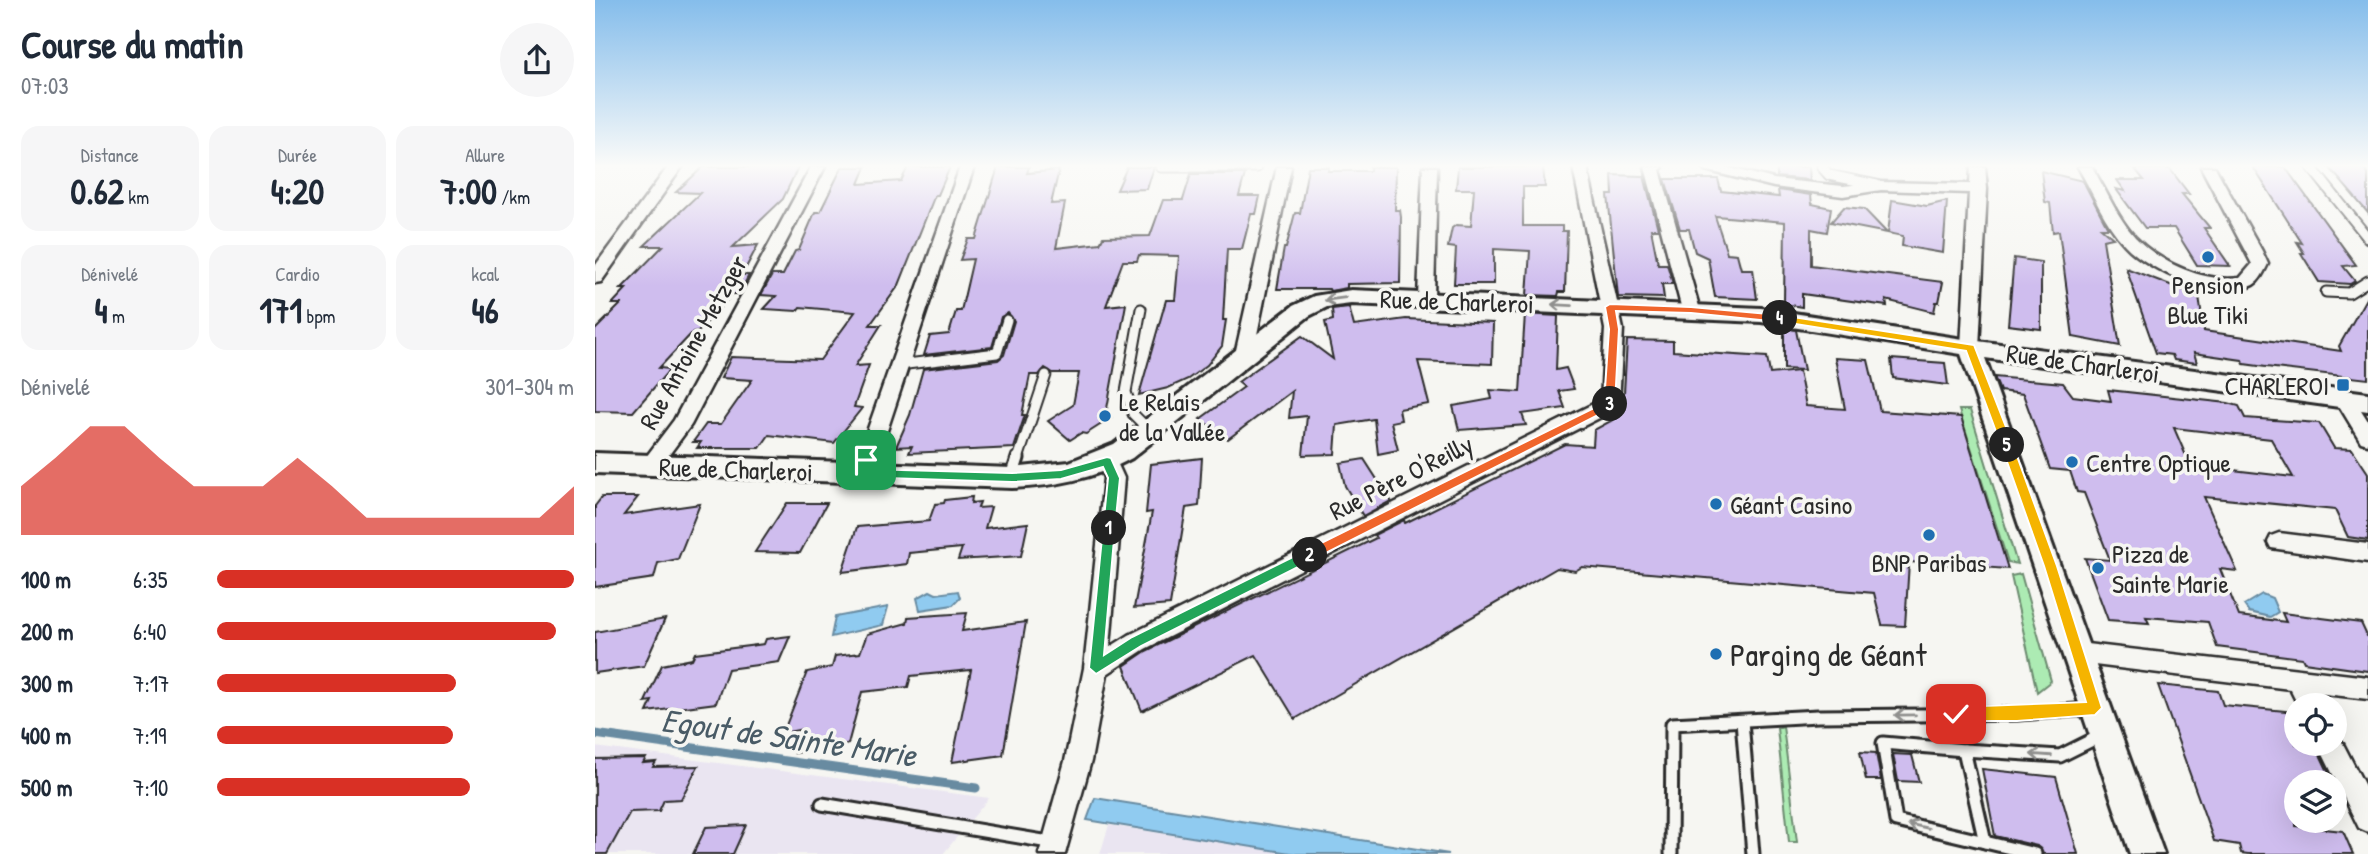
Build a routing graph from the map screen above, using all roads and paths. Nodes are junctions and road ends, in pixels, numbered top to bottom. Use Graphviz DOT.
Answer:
graph roads {
  1 [pos="646,207"];
  2 [pos="797,207"];
  3 [pos="953,207"];
  4 [pos="1275,207"];
  5 [pos="1429,207"];
  6 [pos="1589,207"];
  7 [pos="1664,207"];
  8 [pos="1978,207"];
  9 [pos="2109,207"];
  10 [pos="2229,207"];
  11 [pos="2343,207"];
  12 [pos="2368,238"];
  13 [pos="595,278"];
  14 [pos="2368,281"];
  15 [pos="2326,292"];
  16 [pos="1426,298"];
  17 [pos="1610,307"];
  18 [pos="1141,309"];
  19 [pos="1691,310"];
  20 [pos="1007,320"];
  21 [pos="1970,348"];
  22 [pos="1243,359"];
  23 [pos="899,365"];
  24 [pos="1046,375"];
  25 [pos="2344,399"];
  26 [pos="2368,402"];
  27 [pos="1151,431"];
  28 [pos="2368,437"];
  29 [pos="1107,461"];
  30 [pos="595,463"];
  31 [pos="650,466"];
  32 [pos="858,474"];
  33 [pos="1012,478"];
  34 [pos="2279,542"];
  35 [pos="2368,553"];
  36 [pos="2078,653"];
  37 [pos="1096,668"];
  38 [pos="2297,679"];
  39 [pos="2368,688"];
  40 [pos="2304,693"];
  41 [pos="1742,721"];
  42 [pos="2100,721"];
  43 [pos="1964,750"];
  44 [pos="2336,756"];
  45 [pos="822,804"];
  46 [pos="2368,819"];
  47 [pos="1055,841"];
  48 [pos="1985,842"];
  49 [pos="1671,854"];
  50 [pos="1753,854"];
  51 [pos="2035,854"];
  52 [pos="2147,854"];
  1 -- 13 [label="street"];
  2 -- 31 [label="street, Rue Antoine Metzger"];
  3 -- 23 [label="street"];
  4 -- 22 [label="street"];
  5 -- 16 [label="street"];
  6 -- 17 [label="street"];
  7 -- 19 [label="street"];
  8 -- 21 [label="street"];
  9 -- 10 [label="street"];
  11 -- 12 [label="lane"];
  14 -- 15 [label="lane"];
  17 -- 16 [label="street, Rue de Charleroi, one-way"];
  16 -- 22 [label="street, Rue de Charleroi, one-way"];
  17 -- 19 [label="street, Rue de Charleroi"];
  17 -- 37 [label="street, Rue Père O'Reilly"];
  18 -- 27 [label="lane"];
  19 -- 21 [label="street, Rue de Charleroi"];
  20 -- 23 [label="lane"];
  21 -- 25 [label="street, Rue de Charleroi"];
  21 -- 36 [label="street"];
  22 -- 27 [label="street, Rue de Charleroi"];
  23 -- 32 [label="street"];
  24 -- 33 [label="lane"];
  25 -- 26 [label="street, Rue de Charleroi"];
  25 -- 28 [label="street"];
  27 -- 29 [label="street, Rue de Charleroi"];
  29 -- 33 [label="street, Rue de Charleroi"];
  29 -- 37 [label="street"];
  30 -- 31 [label="street, Rue de Charleroi"];
  31 -- 32 [label="street, Rue de Charleroi"];
  32 -- 33 [label="street, Rue de Charleroi"];
  34 -- 35 [label="street"];
  36 -- 38 [label="street"];
  36 -- 42 [label="street"];
  37 -- 47 [label="street"];
  38 -- 39 [label="street"];
  38 -- 40 [label="street"];
  42 -- 41 [label="lane, one-way"];
  41 -- 49 [label="lane"];
  41 -- 50 [label="lane"];
  42 -- 43 [label="lane, one-way"];
  42 -- 52 [label="street"];
  43 -- 48 [label="lane"];
  48 -- 43 [label="lane, one-way"];
  44 -- 46 [label="street"];
  45 -- 47 [label="lane"];
  48 -- 51 [label="lane"];
}
